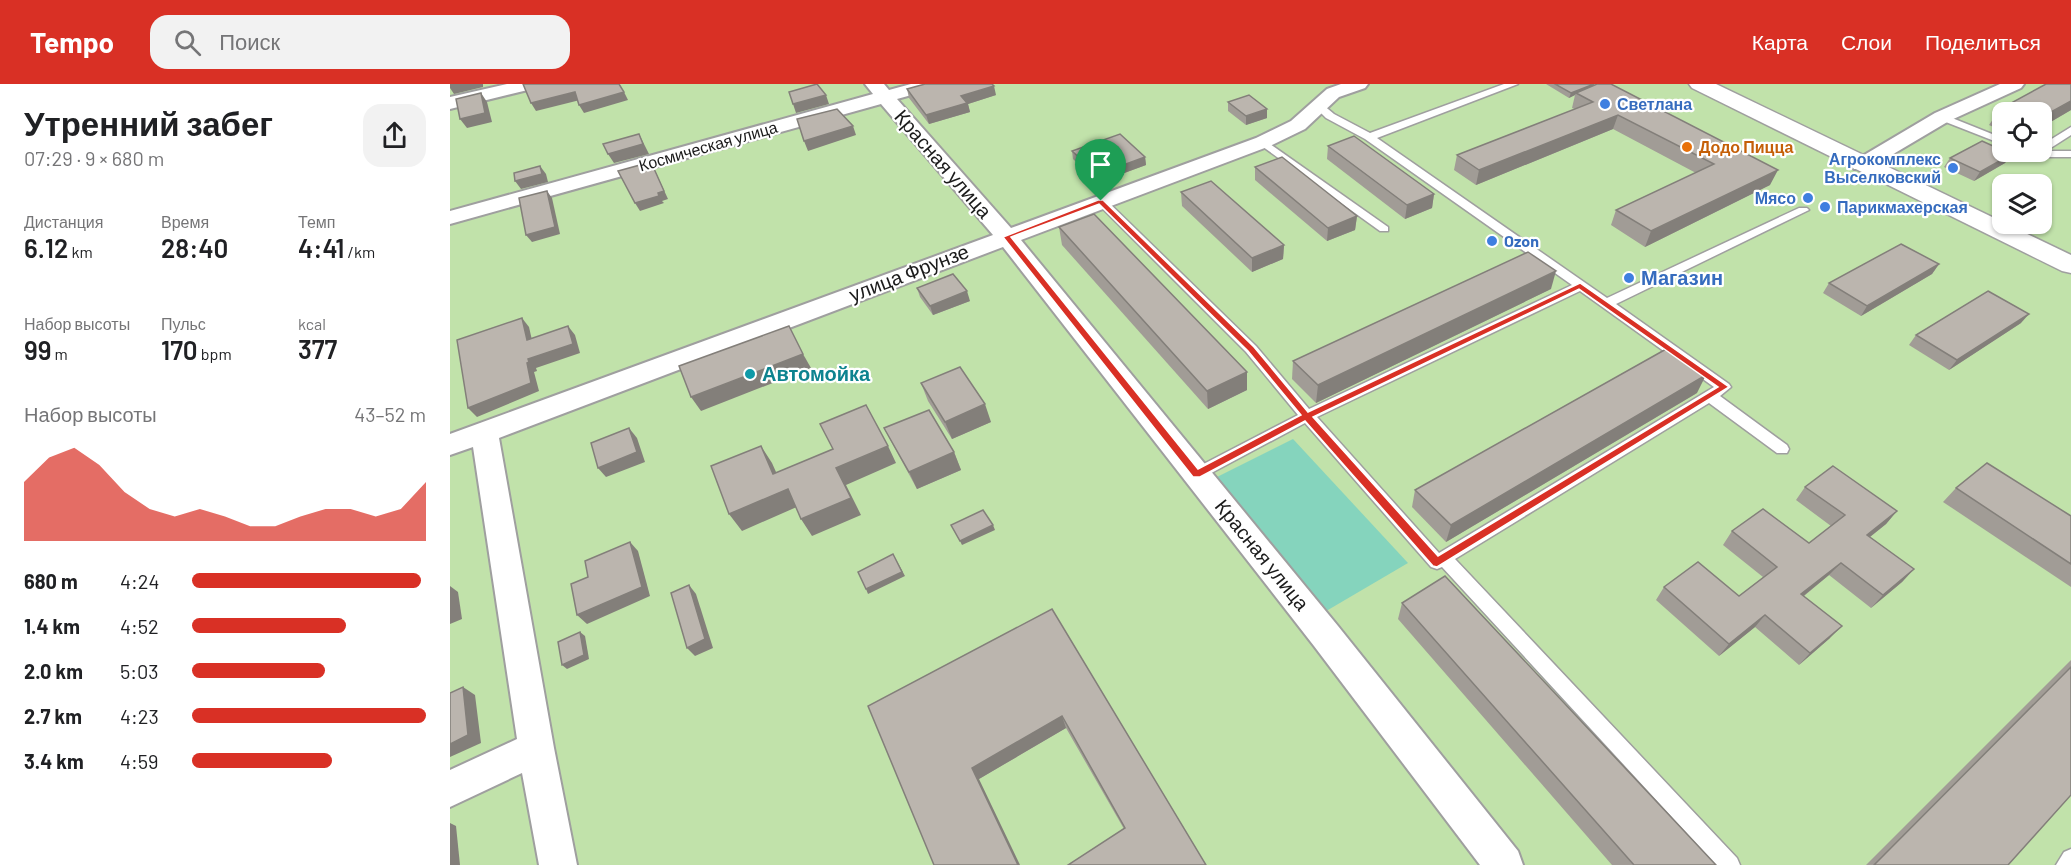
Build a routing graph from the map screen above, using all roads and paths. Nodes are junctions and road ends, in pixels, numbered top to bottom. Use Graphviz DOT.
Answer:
graph roads {
  1 [pos="530,84"];
  2 [pos="931,84"];
  3 [pos="1359,84"];
  4 [pos="1513,84"];
  5 [pos="1699,84"];
  6 [pos="2015,84"];
  7 [pos="880,91"];
  8 [pos="450,103"];
  9 [pos="1319,106"];
  10 [pos="1942,117"];
  11 [pos="2071,130"];
  12 [pos="1369,137"];
  13 [pos="1992,137"];
  14 [pos="1263,142"];
  15 [pos="2052,142"];
  16 [pos="2052,153"];
  17 [pos="2071,154"];
  18 [pos="1861,165"];
  19 [pos="1101,201"];
  20 [pos="1803,210"];
  21 [pos="450,218"];
  22 [pos="1384,229"];
  23 [pos="1007,237"];
  24 [pos="2071,265"];
  25 [pos="1580,286"];
  26 [pos="1607,303"];
  27 [pos="1710,396"];
  28 [pos="1306,416"];
  29 [pos="484,432"];
  30 [pos="450,445"];
  31 [pos="1782,449"];
  32 [pos="1197,474"];
  33 [pos="1445,559"];
  34 [pos="536,748"];
  35 [pos="450,789"];
  36 [pos="2071,859"];
  37 [pos="558,865"];
  38 [pos="1504,865"];
  39 [pos="1730,865"];
  40 [pos="2066,865"];
  1 -- 8 [label="street"];
  2 -- 7 [label="street, Космическая улица"];
  3 -- 9 [label="street, улица Фрунзе"];
  4 -- 12 [label="lane"];
  5 -- 18 [label="street"];
  6 -- 10 [label="street"];
  7 -- 21 [label="street, Космическая улица"];
  7 -- 23 [label="street, Красная улица"];
  9 -- 12 [label="lane"];
  9 -- 14 [label="street, улица Фрунзе"];
  10 -- 13 [label="lane"];
  10 -- 18 [label="street"];
  11 -- 15 [label="lane"];
  12 -- 25 [label="lane"];
  14 -- 19 [label="street, улица Фрунзе"];
  14 -- 22 [label="lane"];
  16 -- 17 [label="lane"];
  18 -- 24 [label="street"];
  19 -- 23 [label="street, улица Фрунзе"];
  19 -- 28 [label="lane"];
  20 -- 26 [label="lane"];
  23 -- 29 [label="street, улица Фрунзе"];
  23 -- 32 [label="street, Красная улица"];
  25 -- 26 [label="lane"];
  25 -- 28 [label="lane"];
  26 -- 27 [label="lane"];
  27 -- 31 [label="lane"];
  27 -- 33 [label="lane"];
  28 -- 32 [label="lane"];
  28 -- 33 [label="lane"];
  29 -- 30 [label="street, улица Фрунзе"];
  29 -- 34 [label="street"];
  32 -- 38 [label="street, Красная улица"];
  33 -- 39 [label="lane"];
  34 -- 35 [label="street"];
  34 -- 37 [label="street"];
  36 -- 40 [label="lane"];
}
